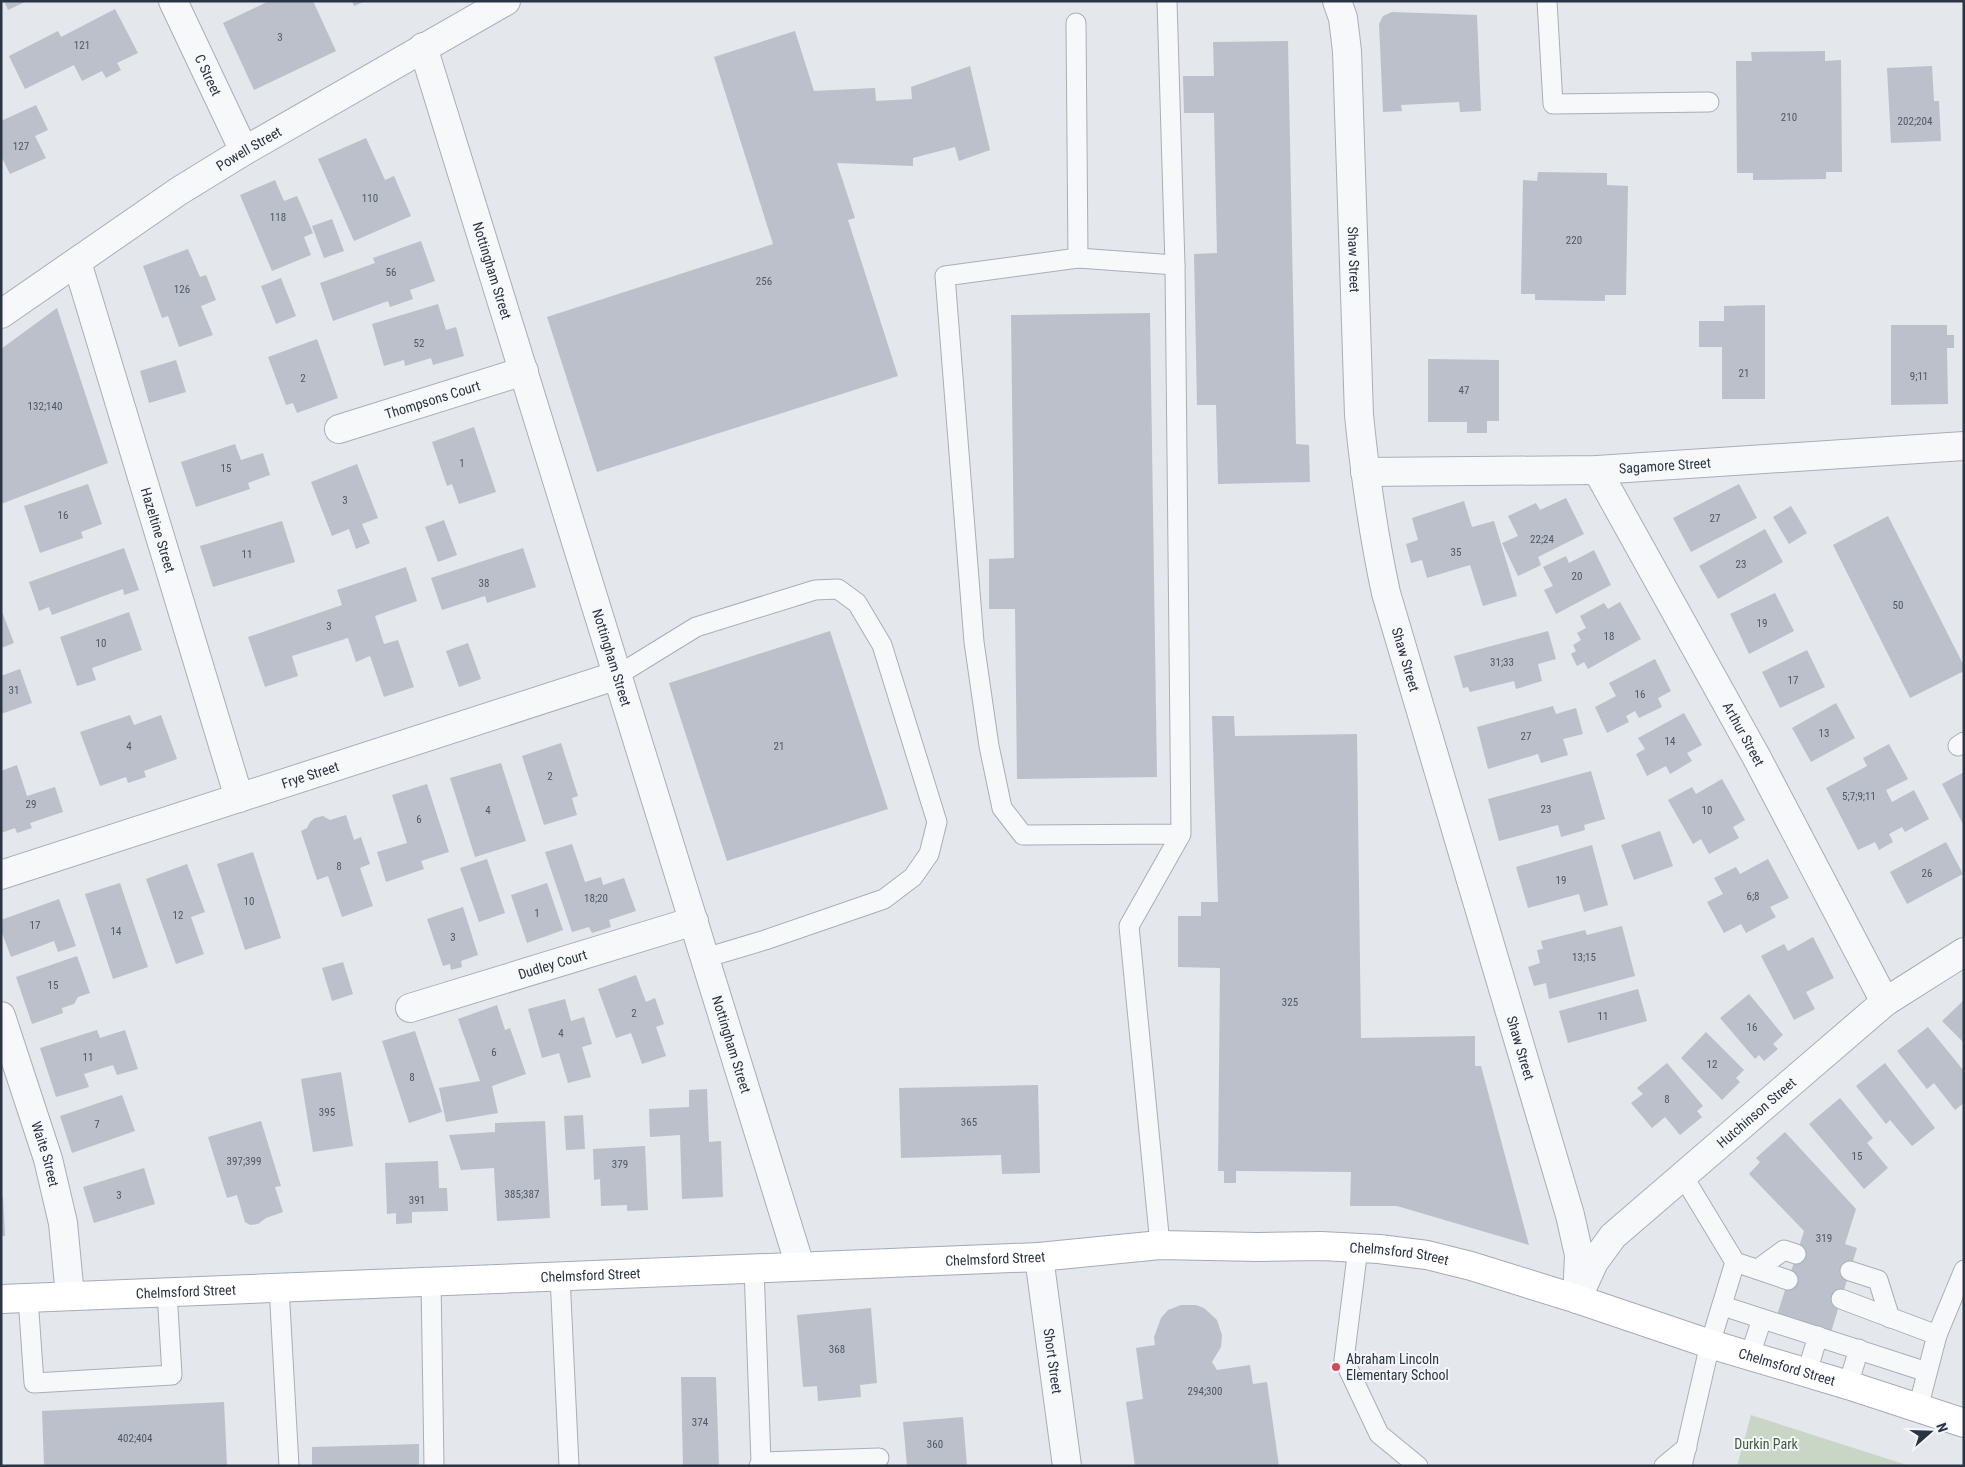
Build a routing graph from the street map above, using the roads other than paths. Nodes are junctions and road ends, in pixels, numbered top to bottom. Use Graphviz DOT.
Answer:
graph roads {
  1 [pos="173,1"];
  2 [pos="506,1"];
  3 [pos="1167,1"];
  4 [pos="1338,1"];
  5 [pos="1546,1"];
  6 [pos="1076,23"];
  7 [pos="423,48"];
  8 [pos="1709,102"];
  9 [pos="244,150"];
  10 [pos="1078,258"];
  11 [pos="77,262"];
  12 [pos="1175,265"];
  13 [pos="1,314"];
  14 [pos="524,370"];
  15 [pos="339,429"];
  16 [pos="1964,446"];
  17 [pos="1597,470"];
  18 [pos="1364,472"];
  19 [pos="618,675"];
  20 [pos="239,798"];
  21 [pos="1181,834"];
  22 [pos="1,875"];
  23 [pos="694,921"];
  24 [pos="1964,952"];
  25 [pos="705,958"];
  26 [pos="1885,1002"];
  27 [pos="410,1008"];
  28 [pos="1,1016"];
  29 [pos="1683,1176"];
  30 [pos="1160,1245"];
  31 [pos="1358,1248"];
  32 [pos="1796,1254"];
  33 [pos="1039,1257"];
  34 [pos="1735,1262"];
  35 [pos="800,1266"];
  36 [pos="754,1267"];
  37 [pos="1758,1270"];
  38 [pos="1964,1270"];
  39 [pos="1850,1271"];
  40 [pos="560,1276"];
  41 [pos="1788,1280"];
  42 [pos="430,1281"];
  43 [pos="279,1287"];
  44 [pos="167,1292"];
  45 [pos="70,1296"];
  46 [pos="28,1298"];
  47 [pos="1,1299"];
  48 [pos="1577,1299"];
  49 [pos="1841,1300"];
  50 [pos="1723,1306"];
  51 [pos="1762,1318"];
  52 [pos="1890,1318"];
  53 [pos="1937,1335"];
  54 [pos="1818,1336"];
  55 [pos="1710,1344"];
  56 [pos="1859,1349"];
  57 [pos="1750,1355"];
  58 [pos="1807,1372"];
  59 [pos="1927,1372"];
  60 [pos="1848,1385"];
  61 [pos="1918,1408"];
  62 [pos="1964,1423"];
  63 [pos="1687,1447"];
  64 [pos="879,1458"];
  65 [pos="760,1464"];
  66 [pos="288,1466"];
  67 [pos="434,1466"];
  68 [pos="569,1466"];
  69 [pos="1067,1466"];
  70 [pos="1418,1466"];
  71 [pos="1664,1466"];
  72 [pos="1682,1466"];
  1 -- 9 [label="street, C Street"];
  2 -- 7 [label="street, Powell Street"];
  3 -- 12 [label="lane"];
  4 -- 18 [label="street, Shaw Street"];
  5 -- 8 [label="lane"];
  6 -- 10 [label="lane"];
  7 -- 9 [label="street, Powell Street"];
  7 -- 14 [label="street, Nottingham Street"];
  9 -- 11 [label="street, Powell Street"];
  10 -- 12 [label="lane"];
  10 -- 21 [label="lane"];
  11 -- 13 [label="street, Powell Street"];
  11 -- 20 [label="street, Hazeltine Street"];
  12 -- 21 [label="lane"];
  14 -- 15 [label="street, Thompsons Court"];
  14 -- 19 [label="street, Nottingham Street"];
  16 -- 17 [label="street, Sagamore Street"];
  17 -- 18 [label="street, Sagamore Street"];
  17 -- 26 [label="street, Arthur Street"];
  18 -- 48 [label="street, Shaw Street"];
  19 -- 20 [label="street, Frye Street"];
  19 -- 23 [label="street, Nottingham Street"];
  19 -- 25 [label="lane"];
  20 -- 22 [label="street, Frye Street"];
  21 -- 30 [label="lane"];
  23 -- 25 [label="street, Nottingham Street"];
  23 -- 27 [label="street, Dudley Court"];
  24 -- 26 [label="street, Hutchinson Street"];
  25 -- 35 [label="street, Nottingham Street"];
  26 -- 29 [label="street, Hutchinson Street"];
  28 -- 45 [label="street, Waite Street"];
  29 -- 34 [label="lane"];
  29 -- 48 [label="street, Hutchinson Street"];
  30 -- 31 [label="main road, Chelmsford Street"];
  30 -- 33 [label="main road, Chelmsford Street"];
  31 -- 48 [label="main road, Chelmsford Street"];
  31 -- 70 [label="lane"];
  32 -- 37 [label="lane"];
  33 -- 35 [label="main road, Chelmsford Street"];
  33 -- 69 [label="street, Short Street"];
  34 -- 37 [label="lane"];
  34 -- 50 [label="lane"];
  35 -- 36 [label="main road, Chelmsford Street"];
  36 -- 40 [label="main road, Chelmsford Street"];
  36 -- 65 [label="lane"];
  37 -- 41 [label="lane"];
  38 -- 53 [label="lane"];
  39 -- 52 [label="lane"];
  40 -- 42 [label="main road, Chelmsford Street"];
  40 -- 68 [label="lane"];
  42 -- 43 [label="main road, Chelmsford Street"];
  42 -- 67 [label="lane"];
  43 -- 44 [label="main road, Chelmsford Street"];
  43 -- 66 [label="lane"];
  44 -- 45 [label="main road, Chelmsford Street"];
  44 -- 46 [label="lane"];
  45 -- 46 [label="main road, Chelmsford Street"];
  46 -- 47 [label="main road, Chelmsford Street"];
  48 -- 55 [label="main road, Chelmsford Street"];
  49 -- 52 [label="lane"];
  50 -- 51 [label="lane"];
  50 -- 55 [label="lane"];
  51 -- 54 [label="lane"];
  51 -- 57 [label="lane"];
  52 -- 53 [label="lane"];
  53 -- 59 [label="lane"];
  54 -- 56 [label="lane"];
  54 -- 58 [label="lane"];
  55 -- 57 [label="main road, Chelmsford Street"];
  55 -- 63 [label="lane"];
  56 -- 59 [label="lane"];
  56 -- 60 [label="lane"];
  57 -- 58 [label="main road, Chelmsford Street"];
  58 -- 60 [label="main road, Chelmsford Street"];
  59 -- 61 [label="lane"];
  60 -- 61 [label="main road, Chelmsford Street"];
  61 -- 62 [label="main road, Chelmsford Street"];
  63 -- 71 [label="lane"];
  63 -- 72 [label="lane"];
  64 -- 65 [label="lane"];
}
